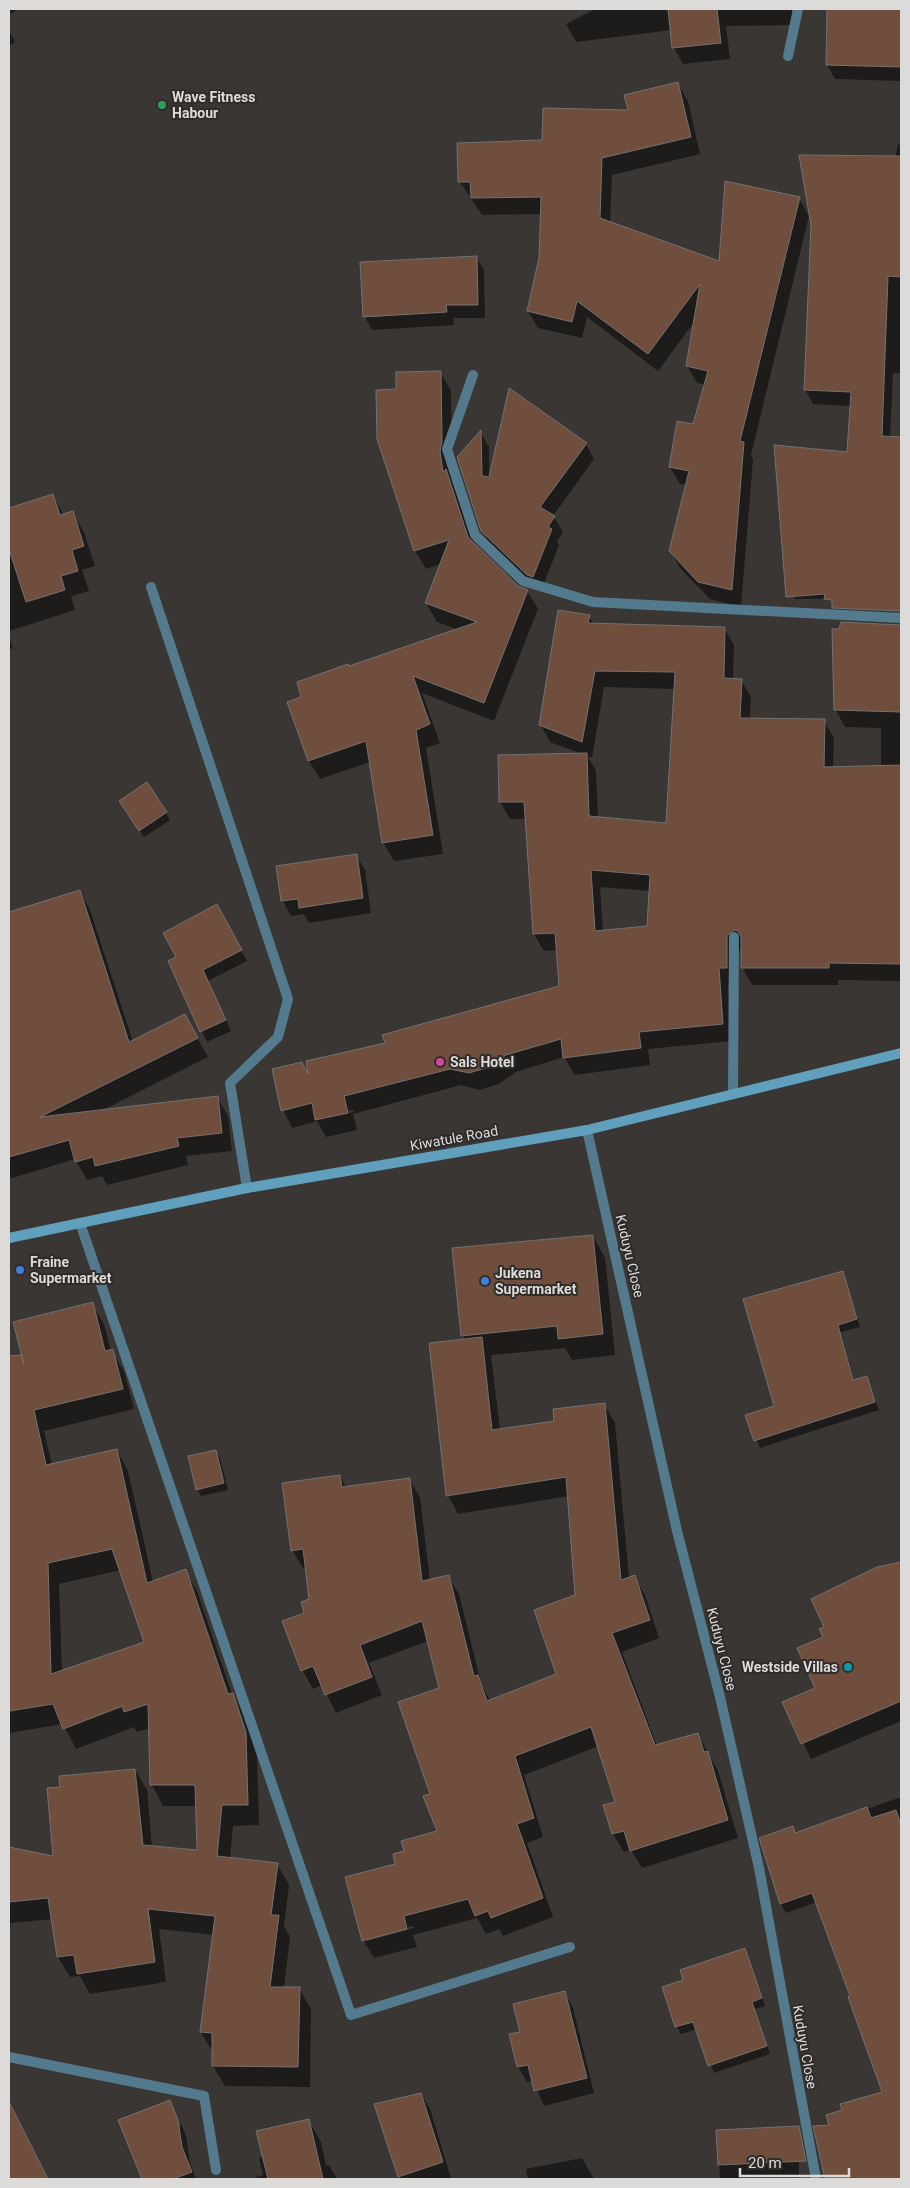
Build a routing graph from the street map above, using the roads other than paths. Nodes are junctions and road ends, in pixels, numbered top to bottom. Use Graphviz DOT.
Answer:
graph roads {
  1 [pos="798,9"];
  2 [pos="788,56"];
  3 [pos="473,375"];
  4 [pos="151,587"];
  5 [pos="901,618"];
  6 [pos="734,937"];
  7 [pos="901,1053"];
  8 [pos="733,1094"];
  9 [pos="587,1130"];
  10 [pos="247,1188"];
  11 [pos="80,1223"];
  12 [pos="9,1238"];
  13 [pos="570,1947"];
  14 [pos="9,2057"];
  15 [pos="216,2170"];
  16 [pos="816,2179"];
  1 -- 2 [label="street"];
  3 -- 5 [label="street"];
  4 -- 10 [label="street"];
  6 -- 8 [label="street"];
  7 -- 8 [label="main road, Kiwatule Road"];
  8 -- 9 [label="main road, Kiwatule Road"];
  9 -- 10 [label="main road, Kiwatule Road"];
  9 -- 16 [label="street, Kuduyu Close"];
  10 -- 11 [label="main road, Kiwatule Road"];
  11 -- 12 [label="main road, Kiwatule Road"];
  11 -- 13 [label="street"];
  14 -- 15 [label="street"];
}
